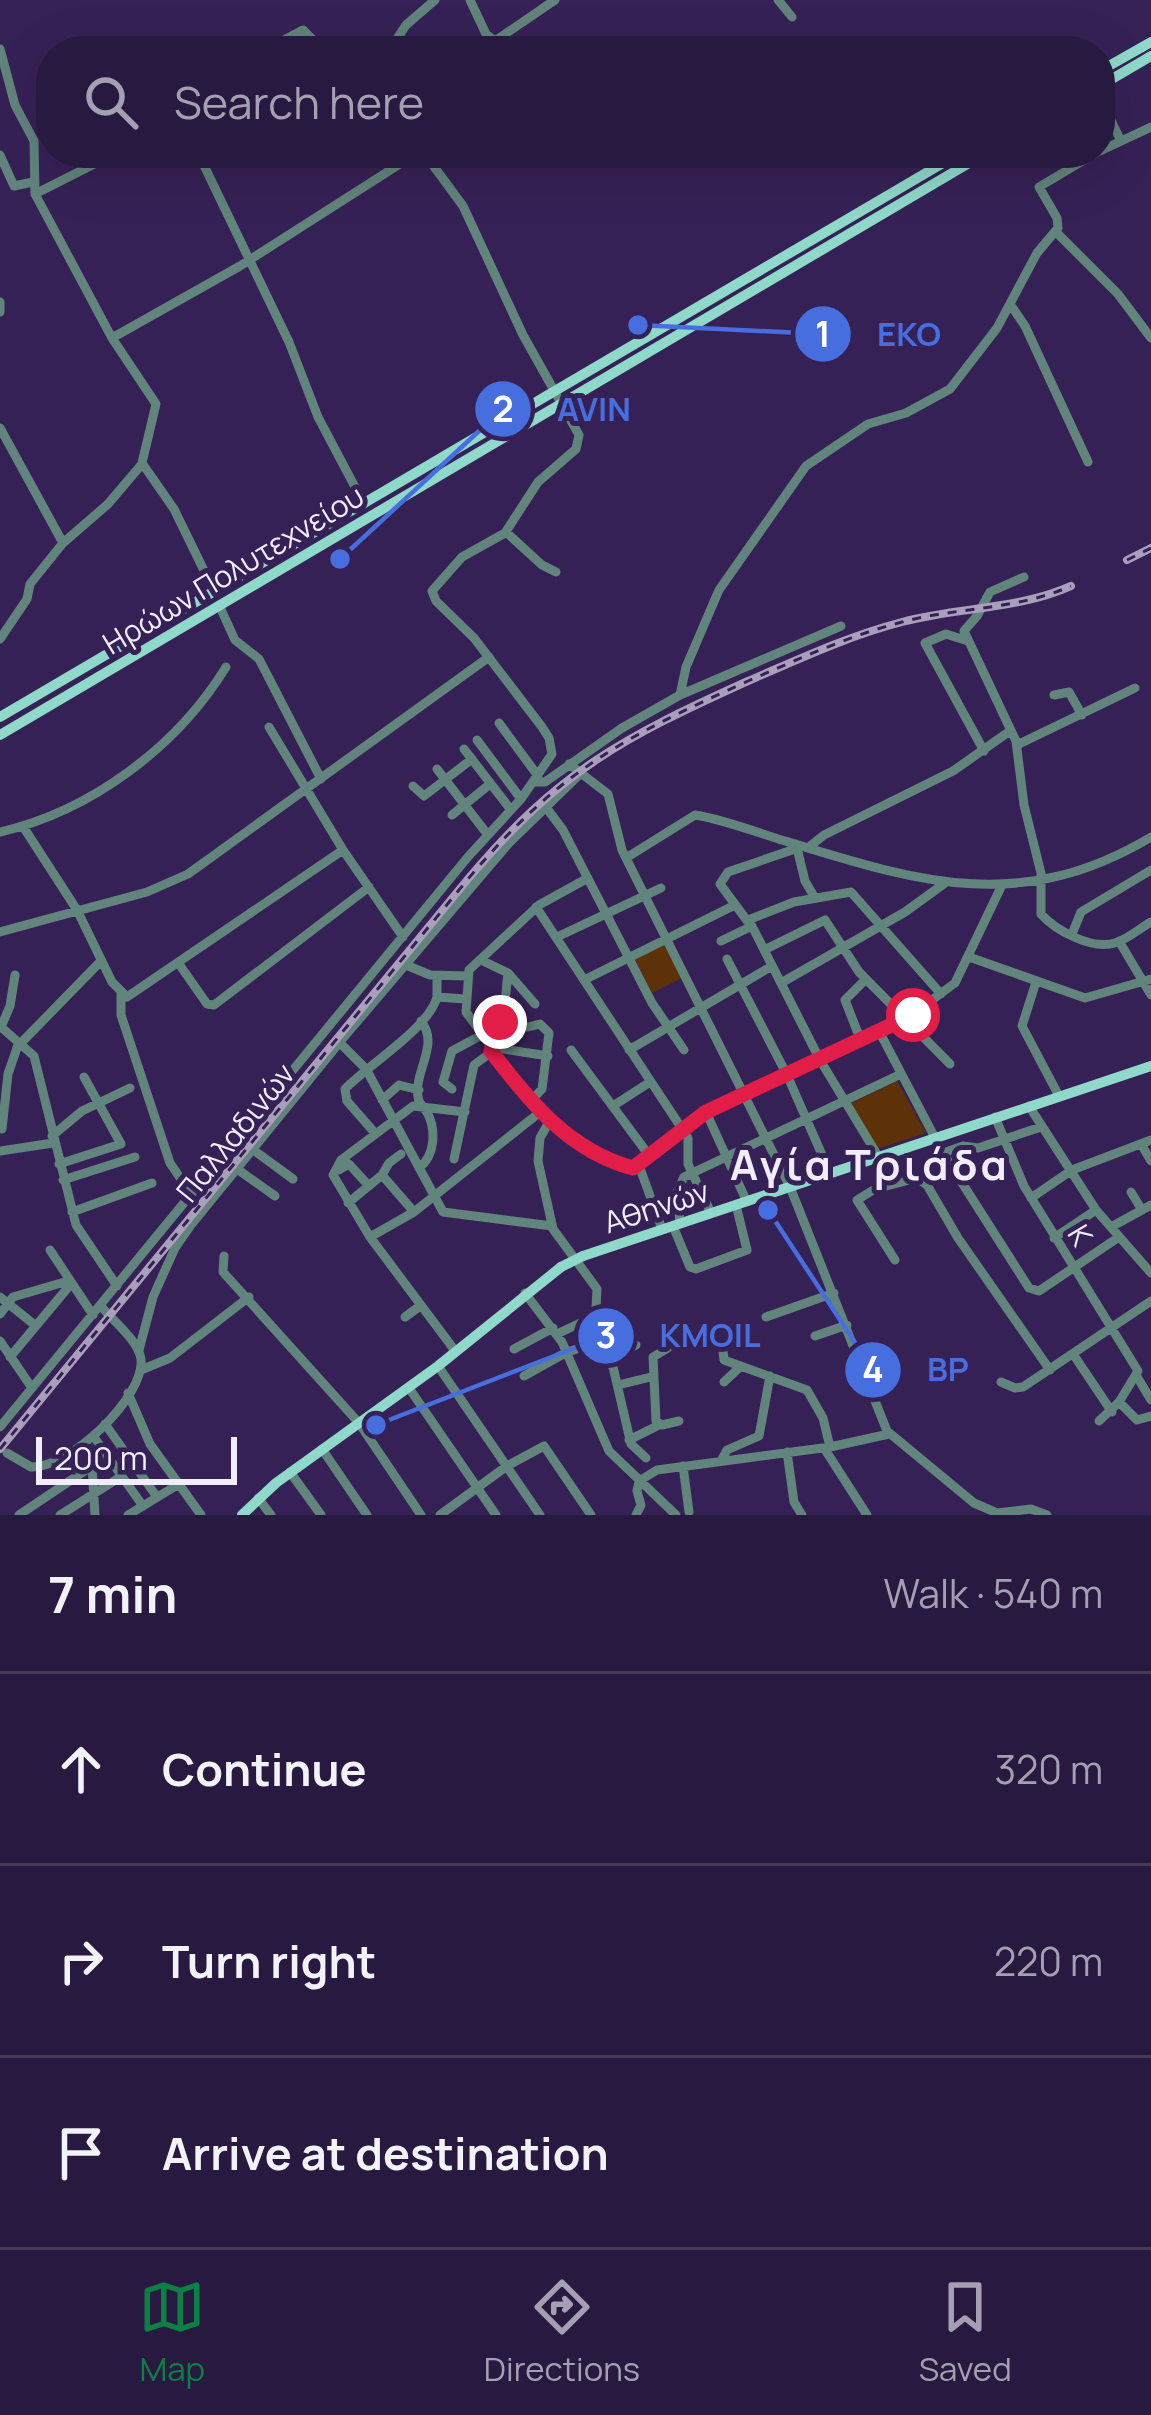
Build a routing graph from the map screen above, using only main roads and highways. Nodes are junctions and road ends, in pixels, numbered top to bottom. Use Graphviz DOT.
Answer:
graph roads {
  1 [pos="1151,42"];
  2 [pos="1151,56"];
  3 [pos="1115,62"];
  4 [pos="1115,77"];
  5 [pos="935,168"];
  6 [pos="960,168"];
  7 [pos="559,397"];
  8 [pos="0,717"];
  9 [pos="0,735"];
  10 [pos="1151,1066"];
  11 [pos="242,1515"];
  1 -- 3 [label="main road"];
  2 -- 4 [label="main road"];
  5 -- 7 [label="main road, Ηρώων Πολυτεχνείου"];
  6 -- 7 [label="main road, Ηρώων Πολυτεχνείου"];
  7 -- 8 [label="main road, Ηρώων Πολυτεχνείου"];
  7 -- 9 [label="main road, Ηρώων Πολυτεχνείου"];
  10 -- 11 [label="main road, Αθηνών, bridge"];
}
